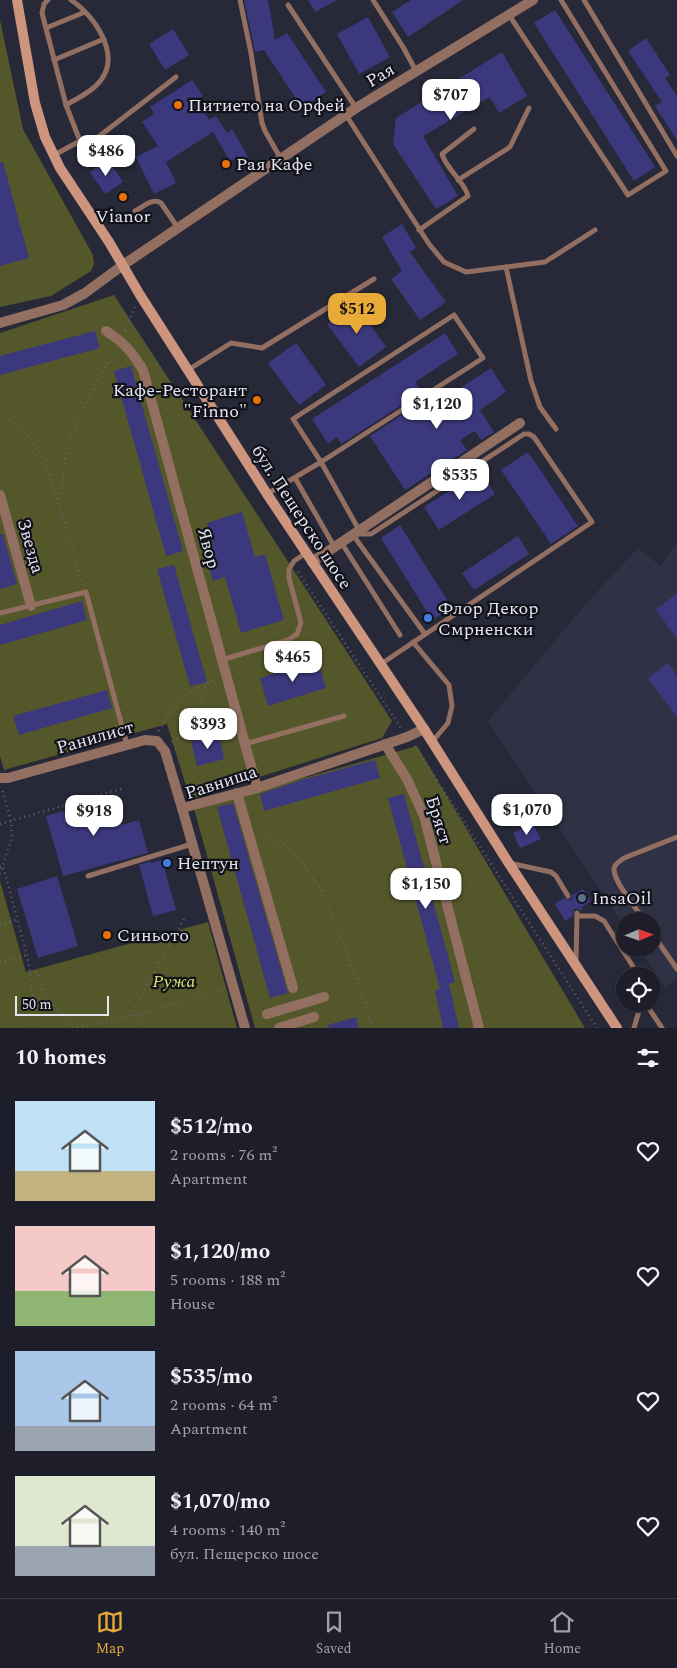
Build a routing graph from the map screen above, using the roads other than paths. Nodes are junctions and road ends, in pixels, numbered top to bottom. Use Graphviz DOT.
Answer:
graph roads {
  1 [pos="17,0"];
  2 [pos="48,0"];
  3 [pos="71,0"];
  4 [pos="240,0"];
  5 [pos="373,0"];
  6 [pos="533,0"];
  7 [pos="561,0"];
  8 [pos="584,0"];
  9 [pos="288,5"];
  10 [pos="84,12"];
  11 [pos="509,15"];
  12 [pos="46,28"];
  13 [pos="104,39"];
  14 [pos="54,60"];
  15 [pos="416,72"];
  16 [pos="176,77"];
  17 [pos="66,105"];
  18 [pos="356,108"];
  19 [pos="529,108"];
  20 [pos="346,115"];
  21 [pos="474,129"];
  22 [pos="80,141"];
  23 [pos="54,156"];
  24 [pos="677,156"];
  25 [pos="281,159"];
  26 [pos="458,180"];
  27 [pos="135,211"];
  28 [pos="179,228"];
  29 [pos="420,230"];
  30 [pos="594,230"];
  31 [pos="123,266"];
  32 [pos="506,267"];
  33 [pos="374,279"];
  34 [pos="0,323"];
  35 [pos="106,331"];
  36 [pos="187,371"];
  37 [pos="520,423"];
  38 [pos="556,429"];
  39 [pos="321,462"];
  40 [pos="295,478"];
  41 [pos="267,494"];
  42 [pos="0,495"];
  43 [pos="356,532"];
  44 [pos="338,544"];
  45 [pos="306,553"];
  46 [pos="312,562"];
  47 [pos="31,606"];
  48 [pos="0,613"];
  49 [pos="425,634"];
  50 [pos="400,635"];
  51 [pos="413,642"];
  52 [pos="222,660"];
  53 [pos="381,664"];
  54 [pos="344,716"];
  55 [pos="424,730"];
  56 [pos="432,743"];
  57 [pos="245,744"];
  58 [pos="386,744"];
  59 [pos="127,745"];
  60 [pos="0,779"];
  61 [pos="257,788"];
  62 [pos="238,793"];
  63 [pos="182,808"];
  64 [pos="677,837"];
  65 [pos="192,844"];
  66 [pos="508,862"];
  67 [pos="88,876"];
  68 [pos="568,896"];
  69 [pos="639,912"];
  70 [pos="661,946"];
  71 [pos="576,965"];
  72 [pos="633,967"];
  73 [pos="677,969"];
  74 [pos="293,988"];
  75 [pos="324,996"];
  76 [pos="301,1004"];
  77 [pos="639,1012"];
  78 [pos="651,1012"];
  79 [pos="267,1014"];
  80 [pos="245,1028"];
  81 [pos="279,1028"];
  82 [pos="479,1028"];
  83 [pos="617,1028"];
  84 [pos="634,1028"];
  85 [pos="662,1028"];
  1 -- 23 [label="main road, бул. Пещерско шосе"];
  2 -- 12 [label="lane"];
  3 -- 10 [label="lane"];
  4 -- 25 [label="lane"];
  5 -- 15 [label="lane"];
  6 -- 11 [label="street, Рая"];
  7 -- 11 [label="lane"];
  8 -- 24 [label="lane"];
  9 -- 18 [label="lane"];
  10 -- 12 [label="lane"];
  10 -- 13 [label="lane"];
  11 -- 15 [label="street, Рая"];
  12 -- 14 [label="lane"];
  13 -- 14 [label="lane"];
  13 -- 17 [label="lane"];
  14 -- 17 [label="lane"];
  15 -- 18 [label="street, Рая"];
  16 -- 22 [label="lane"];
  17 -- 22 [label="lane"];
  18 -- 20 [label="street, Рая"];
  19 -- 26 [label="lane"];
  20 -- 25 [label="street, Рая"];
  20 -- 29 [label="lane"];
  21 -- 26 [label="lane"];
  22 -- 23 [label="lane"];
  23 -- 31 [label="main road, бул. Пещерско шосе"];
  25 -- 28 [label="street, Рая"];
  26 -- 29 [label="lane"];
  27 -- 28 [label="lane"];
  28 -- 31 [label="street, Рая"];
  29 -- 32 [label="lane"];
  30 -- 32 [label="lane"];
  31 -- 34 [label="street"];
  31 -- 36 [label="main road, бул. Пещерско шосе"];
  32 -- 38 [label="lane"];
  33 -- 36 [label="lane"];
  35 -- 52 [label="street, Явор"];
  36 -- 41 [label="main road, бул. Пещерско шосе"];
  37 -- 43 [label="street"];
  39 -- 39 [label="lane"];
  39 -- 40 [label="lane"];
  39 -- 43 [label="lane"];
  40 -- 41 [label="lane"];
  40 -- 44 [label="lane"];
  41 -- 45 [label="main road, бул. Пещерско шосе"];
  42 -- 47 [label="street, Звезда"];
  43 -- 44 [label="street"];
  43 -- 49 [label="lane"];
  43 -- 49 [label="lane"];
  44 -- 46 [label="street"];
  44 -- 50 [label="lane"];
  45 -- 46 [label="main road, бул. Пещерско шосе"];
  45 -- 52 [label="lane"];
  46 -- 53 [label="main road, бул. Пещерско шосе"];
  47 -- 48 [label="lane"];
  47 -- 59 [label="lane"];
  49 -- 51 [label="lane"];
  51 -- 53 [label="lane"];
  51 -- 56 [label="lane"];
  52 -- 57 [label="street, Явор"];
  53 -- 55 [label="main road, бул. Пещерско шосе"];
  54 -- 57 [label="lane"];
  55 -- 56 [label="main road, бул. Пещерско шосе"];
  55 -- 58 [label="street, Равнища"];
  56 -- 66 [label="main road, бул. Пещерско шосе"];
  57 -- 61 [label="street, Явор"];
  58 -- 61 [label="street, Равнища"];
  58 -- 82 [label="street, Бряст"];
  59 -- 60 [label="street, Ранилист"];
  59 -- 63 [label="street, Ранилист"];
  61 -- 62 [label="street, Равнища"];
  62 -- 63 [label="street, Равнища"];
  62 -- 74 [label="street"];
  63 -- 65 [label="street, Равнища"];
  64 -- 69 [label="lane"];
  65 -- 67 [label="lane"];
  65 -- 80 [label="street, Равнища"];
  66 -- 68 [label="lane"];
  66 -- 71 [label="main road, бул. Пещерско шосе"];
  70 -- 73 [label="lane"];
  71 -- 72 [label="lane"];
  71 -- 83 [label="main road, бул. Пещерско шосе"];
  75 -- 76 [label="street"];
  76 -- 79 [label="street"];
  76 -- 81 [label="street"];
  77 -- 84 [label="lane"];
  78 -- 85 [label="lane"];
}
